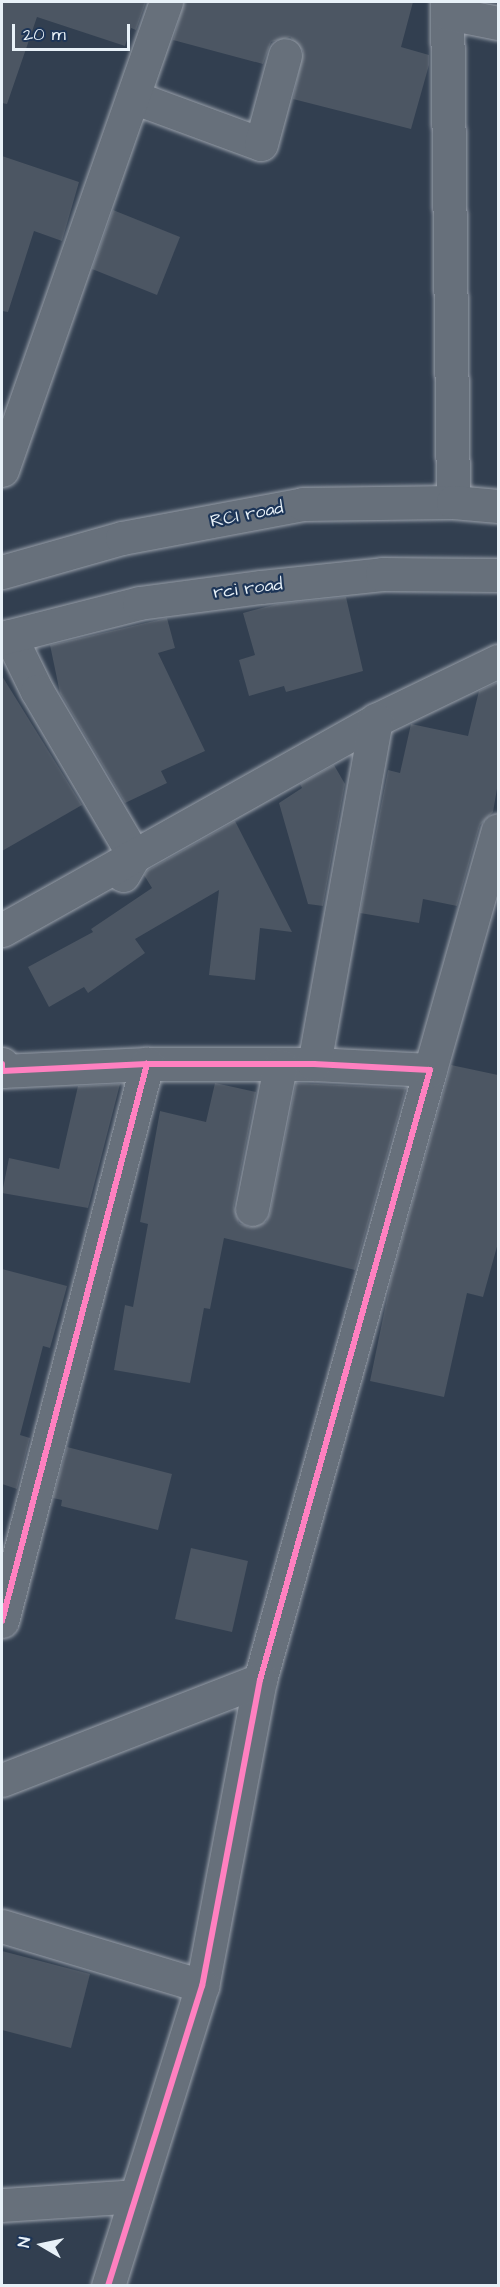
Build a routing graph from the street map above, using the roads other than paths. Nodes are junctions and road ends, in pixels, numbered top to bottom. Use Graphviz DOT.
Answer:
graph roads {
  1 [pos="166,2"];
  2 [pos="448,7"];
  3 [pos="498,23"];
  4 [pos="285,55"];
  5 [pos="133,98"];
  6 [pos="2,470"];
  7 [pos="453,502"];
  8 [pos="498,506"];
  9 [pos="2,572"];
  10 [pos="498,575"];
  11 [pos="6,637"];
  12 [pos="498,661"];
  13 [pos="376,720"];
  14 [pos="498,830"];
  15 [pos="127,868"];
  16 [pos="2,930"];
  17 [pos="147,1064"];
  18 [pos="314,1064"];
  19 [pos="280,1066"];
  20 [pos="2,1069"];
  21 [pos="430,1070"];
  22 [pos="252,1209"];
  23 [pos="2,1621"];
  24 [pos="260,1680"];
  25 [pos="2,1780"];
  26 [pos="2,1926"];
  27 [pos="202,1986"];
  28 [pos="136,2196"];
  29 [pos="2,2205"];
  30 [pos="108,2286"];
  1 -- 5 [label="street"];
  2 -- 3 [label="street"];
  2 -- 7 [label="street"];
  4 -- 5 [label="street"];
  5 -- 6 [label="street"];
  7 -- 8 [label="street, RCI road"];
  7 -- 9 [label="street, RCI road"];
  10 -- 11 [label="street, rci road"];
  11 -- 15 [label="street"];
  12 -- 13 [label="street"];
  13 -- 15 [label="street"];
  13 -- 18 [label="street"];
  14 -- 21 [label="street"];
  15 -- 16 [label="street"];
  17 -- 19 [label="street"];
  17 -- 20 [label="street"];
  17 -- 23 [label="street"];
  18 -- 19 [label="street"];
  18 -- 21 [label="street"];
  19 -- 22 [label="street"];
  21 -- 24 [label="street"];
  24 -- 25 [label="street"];
  24 -- 27 [label="street"];
  26 -- 27 [label="street"];
  27 -- 28 [label="street"];
  28 -- 29 [label="street"];
  28 -- 30 [label="street"];
}
